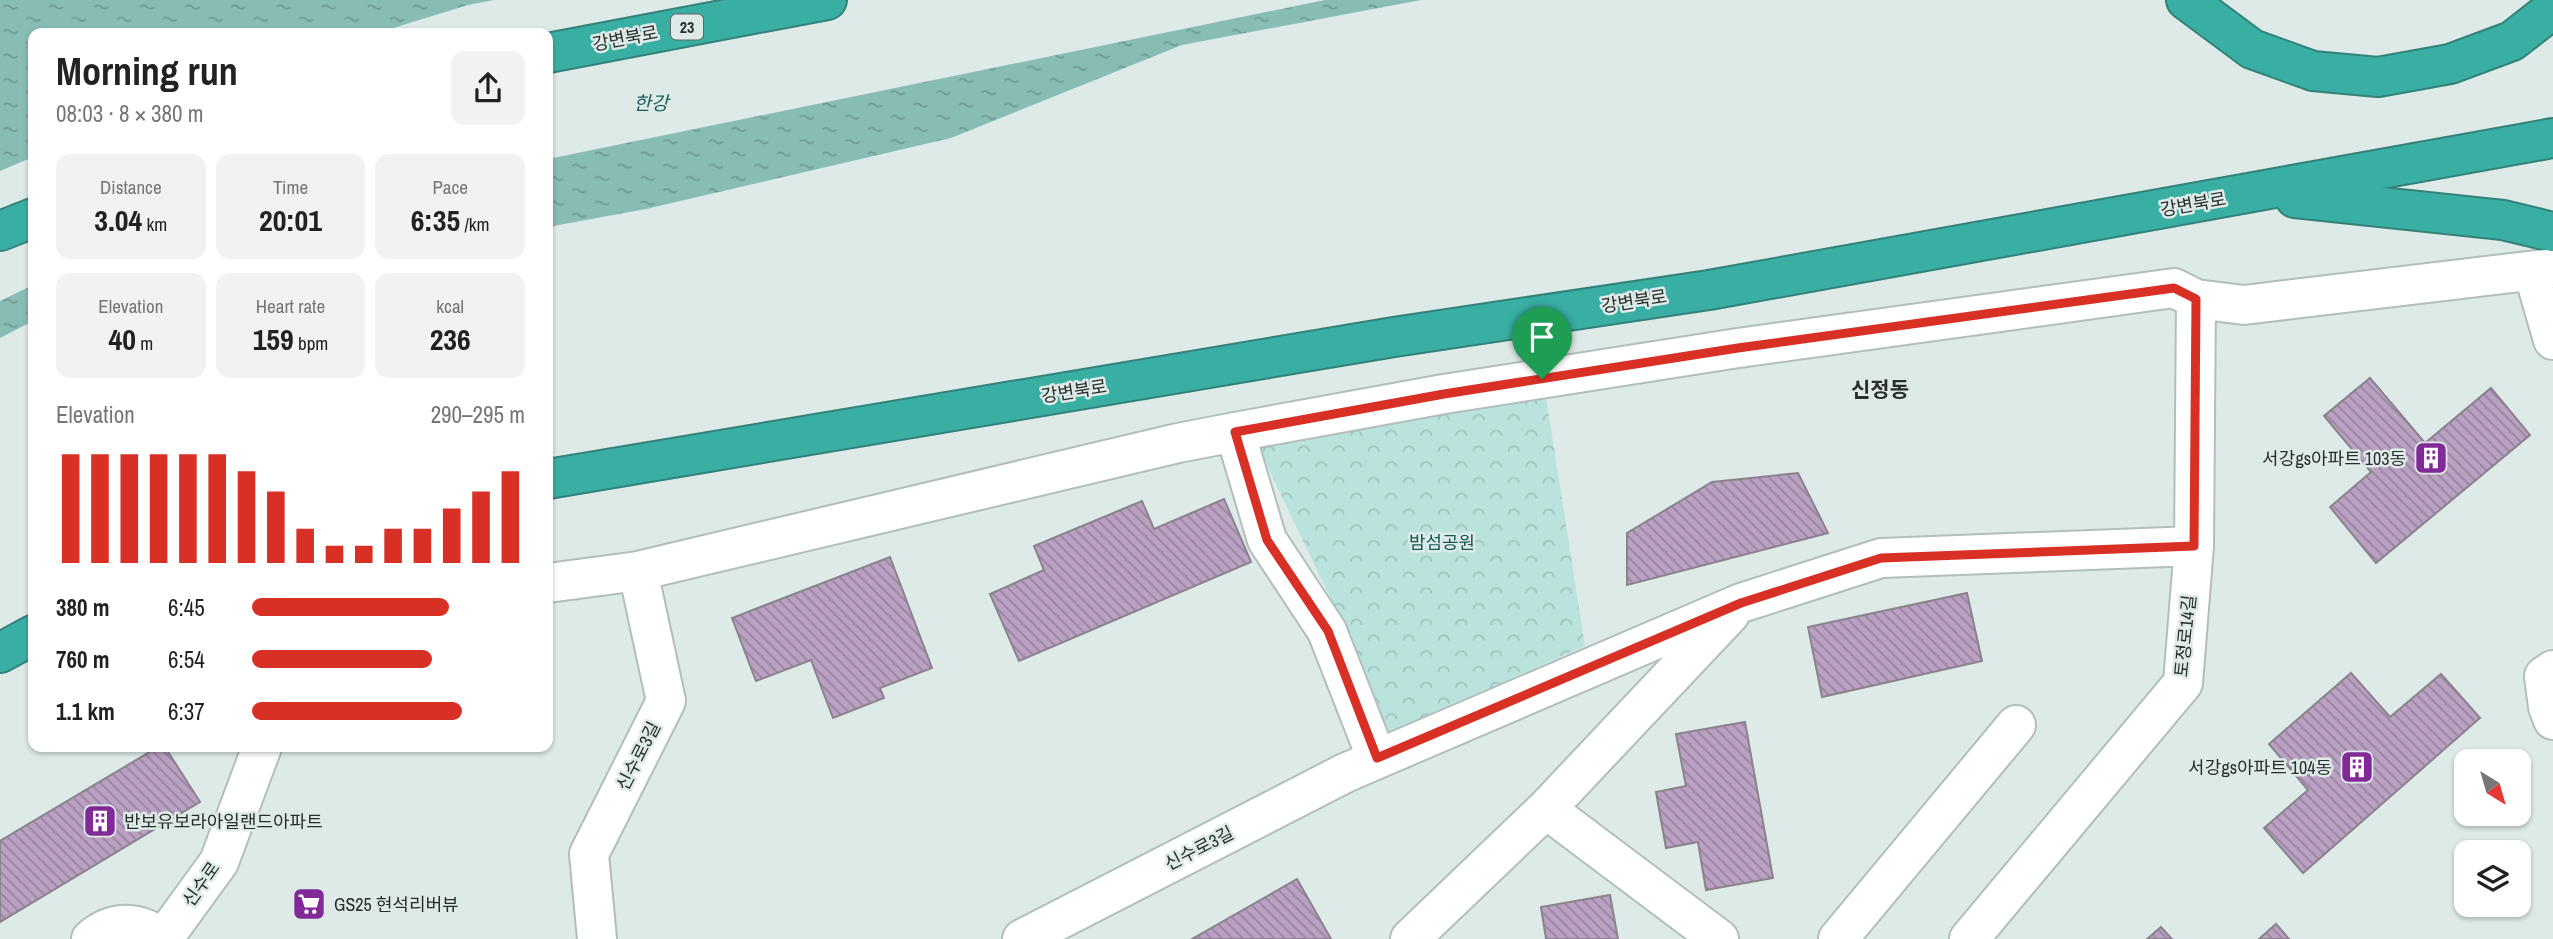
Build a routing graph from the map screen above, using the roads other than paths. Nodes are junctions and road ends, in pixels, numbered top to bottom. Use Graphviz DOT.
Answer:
graph roads {
  1 [pos="827,0"];
  2 [pos="2186,0"];
  3 [pos="2553,9"];
  4 [pos="553,52"];
  5 [pos="2553,138"];
  6 [pos="2251,194"];
  7 [pos="28,220"];
  8 [pos="0,232"];
  9 [pos="2553,232"];
  10 [pos="2543,269"];
  11 [pos="2196,299"];
  12 [pos="2553,340"];
  13 [pos="1235,432"];
  14 [pos="553,478"];
  15 [pos="2194,546"];
  16 [pos="638,571"];
  17 [pos="553,582"];
  18 [pos="1741,603"];
  19 [pos="28,638"];
  20 [pos="0,653"];
  21 [pos="2553,670"];
  22 [pos="2553,720"];
  23 [pos="2016,725"];
  24 [pos="260,752"];
  25 [pos="1377,758"];
  26 [pos="1546,809"];
  27 [pos="1416,936"];
  28 [pos="90,939"];
  29 [pos="163,939"];
  30 [pos="597,939"];
  31 [pos="1022,939"];
  32 [pos="1719,939"];
  33 [pos="1838,939"];
  34 [pos="1969,939"];
  1 -- 4 [label="highway, 강변북로 / 23"];
  2 -- 3 [label="highway"];
  5 -- 6 [label="highway, 강변북로"];
  6 -- 9 [label="highway"];
  6 -- 14 [label="highway, 강변북로"];
  7 -- 8 [label="highway"];
  10 -- 11 [label="street"];
  10 -- 12 [label="street"];
  11 -- 13 [label="street"];
  11 -- 15 [label="street, 토정로14길"];
  13 -- 16 [label="street"];
  13 -- 25 [label="street"];
  15 -- 18 [label="street, 신수로3길"];
  15 -- 34 [label="street, 토정로14길"];
  16 -- 17 [label="street"];
  16 -- 30 [label="street, 신수로3길"];
  18 -- 25 [label="street, 신수로3길"];
  18 -- 26 [label="street"];
  19 -- 20 [label="highway"];
  21 -- 22 [label="street"];
  23 -- 33 [label="street"];
  24 -- 29 [label="street, 신수로"];
  25 -- 31 [label="street, 신수로3길"];
  26 -- 27 [label="street"];
  26 -- 32 [label="street"];
  28 -- 29 [label="street"];
}
